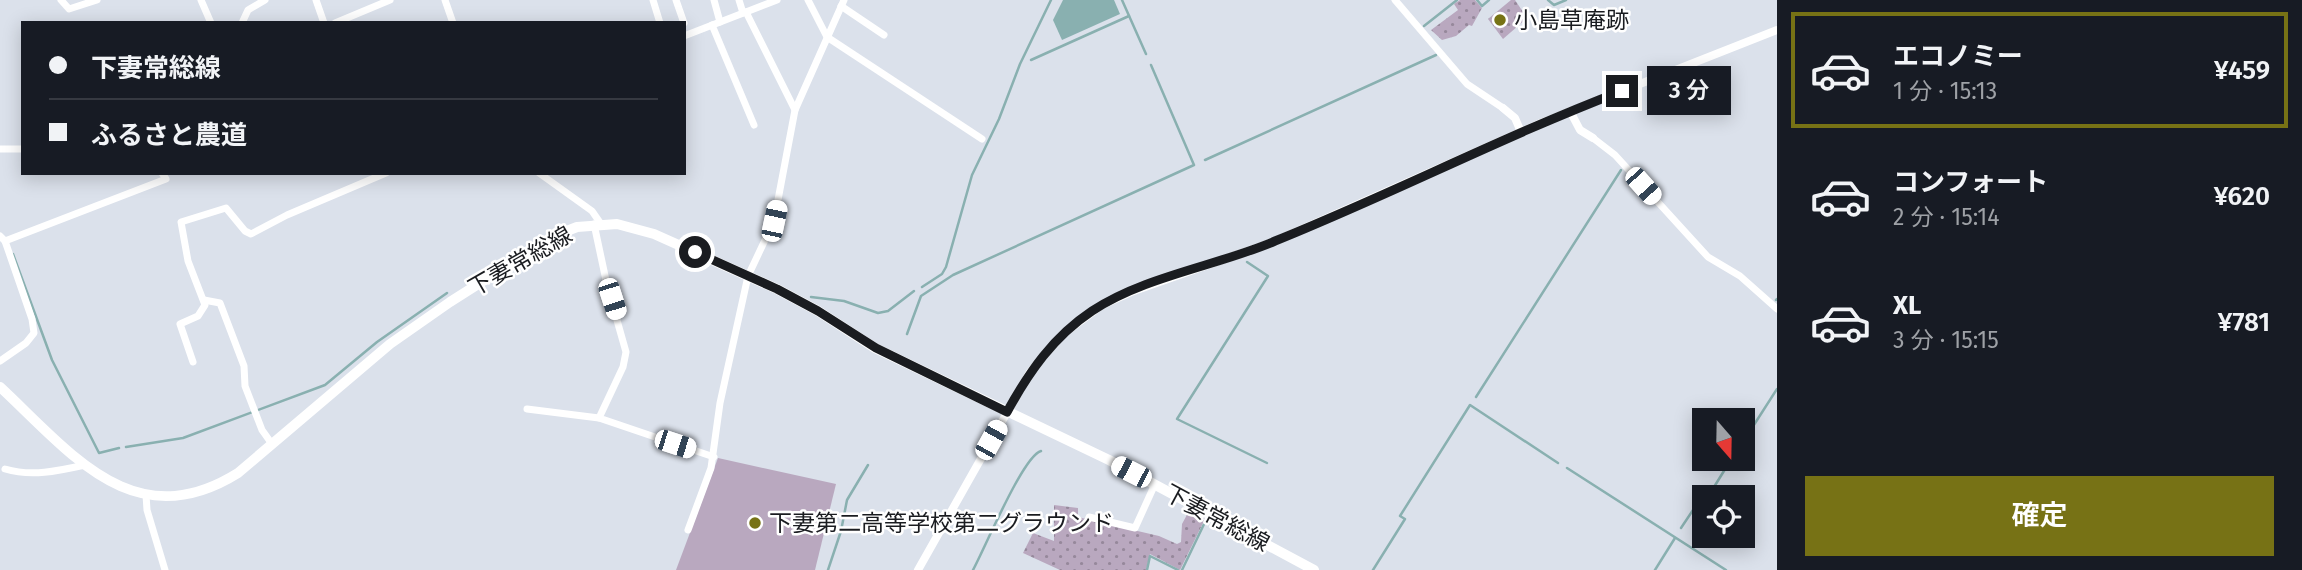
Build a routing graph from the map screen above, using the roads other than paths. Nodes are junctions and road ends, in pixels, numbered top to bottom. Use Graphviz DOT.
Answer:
graph roads {
  1 [pos="61,0"];
  2 [pos="97,0"];
  3 [pos="201,0"];
  4 [pos="265,0"];
  5 [pos="316,0"];
  6 [pos="390,0"];
  7 [pos="445,0"];
  8 [pos="653,0"];
  9 [pos="676,0"];
  10 [pos="714,0"];
  11 [pos="738,0"];
  12 [pos="777,0"];
  13 [pos="808,0"];
  14 [pos="1395,0"];
  15 [pos="842,3"];
  16 [pos="745,12"];
  17 [pos="210,21"];
  18 [pos="243,21"];
  19 [pos="323,21"];
  20 [pos="339,21"];
  21 [pos="452,21"];
  22 [pos="659,21"];
  23 [pos="683,21"];
  24 [pos="716,24"];
  25 [pos="1777,30"];
  26 [pos="884,35"];
  27 [pos="686,36"];
  28 [pos="827,37"];
  29 [pos="1503,108"];
  30 [pos="795,110"];
  31 [pos="1570,111"];
  32 [pos="754,125"];
  33 [pos="1521,132"];
  34 [pos="1593,138"];
  35 [pos="982,139"];
  36 [pos="0,149"];
  37 [pos="21,149"];
  38 [pos="163,175"];
  39 [pos="381,175"];
  40 [pos="542,175"];
  41 [pos="597,224"];
  42 [pos="2,239"];
  43 [pos="748,276"];
  44 [pos="204,300"];
  45 [pos="1777,309"];
  46 [pos="0,362"];
  47 [pos="193,362"];
  48 [pos="0,387"];
  49 [pos="527,409"];
  50 [pos="1007,412"];
  51 [pos="599,418"];
  52 [pos="272,444"];
  53 [pos="714,457"];
  54 [pos="85,465"];
  55 [pos="5,469"];
  56 [pos="1155,484"];
  57 [pos="146,495"];
  58 [pos="1089,517"];
  59 [pos="688,530"];
  60 [pos="165,570"];
  61 [pos="918,570"];
  62 [pos="1314,570"];
  1 -- 2 [label="street"];
  3 -- 17 [label="street"];
  4 -- 18 [label="street"];
  5 -- 19 [label="street"];
  6 -- 20 [label="street"];
  7 -- 21 [label="street"];
  8 -- 22 [label="street"];
  9 -- 23 [label="street"];
  10 -- 24 [label="street"];
  11 -- 16 [label="street"];
  12 -- 16 [label="street"];
  13 -- 28 [label="street"];
  14 -- 29 [label="street"];
  15 -- 26 [label="street"];
  15 -- 28 [label="street"];
  16 -- 24 [label="street"];
  16 -- 30 [label="street"];
  24 -- 27 [label="street"];
  24 -- 32 [label="street"];
  25 -- 31 [label="street"];
  28 -- 30 [label="street"];
  28 -- 35 [label="street"];
  29 -- 33 [label="street"];
  30 -- 43 [label="street"];
  31 -- 33 [label="street"];
  31 -- 34 [label="street"];
  33 -- 50 [label="street"];
  34 -- 45 [label="street"];
  36 -- 37 [label="street"];
  38 -- 42 [label="street"];
  39 -- 44 [label="street"];
  40 -- 41 [label="street"];
  41 -- 43 [label="main road, 下妻常総線"];
  41 -- 51 [label="street"];
  41 -- 52 [label="main road, 下妻常総線"];
  42 -- 46 [label="street"];
  43 -- 50 [label="main road, 下妻常総線"];
  43 -- 53 [label="street"];
  44 -- 47 [label="street"];
  44 -- 52 [label="street"];
  48 -- 54 [label="main road, 下妻常総線"];
  49 -- 51 [label="street"];
  50 -- 56 [label="main road, 下妻常総線"];
  50 -- 61 [label="street"];
  51 -- 53 [label="street"];
  52 -- 57 [label="main road, 下妻常総線"];
  53 -- 59 [label="street"];
  54 -- 55 [label="street"];
  54 -- 57 [label="main road, 下妻常総線"];
  56 -- 58 [label="street"];
  56 -- 62 [label="main road, 下妻常総線"];
  57 -- 60 [label="street"];
}
